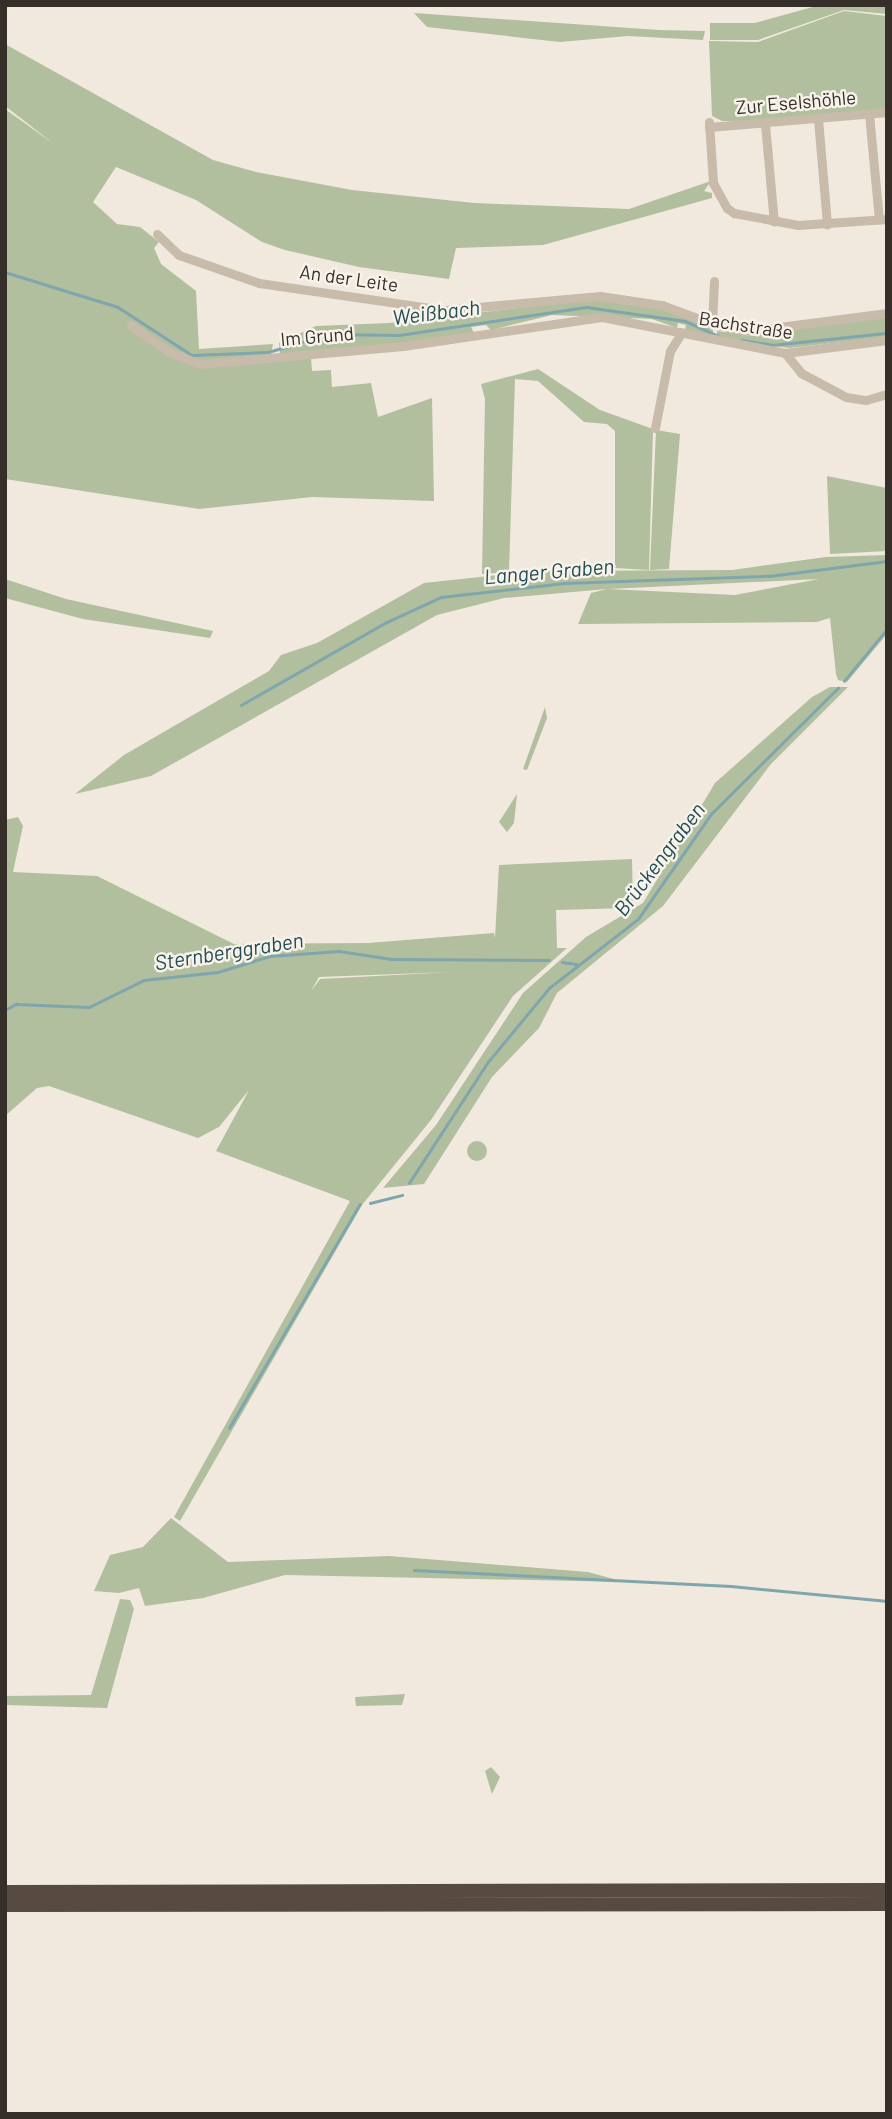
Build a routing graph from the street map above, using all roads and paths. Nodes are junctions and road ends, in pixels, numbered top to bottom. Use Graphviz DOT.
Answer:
graph roads {
  1 [pos="887,112"];
  2 [pos="869,114"];
  3 [pos="818,119"];
  4 [pos="765,124"];
  5 [pos="883,219"];
  6 [pos="774,222"];
  7 [pos="827,225"];
  8 [pos="156,234"];
  9 [pos="714,281"];
  10 [pos="887,313"];
  11 [pos="712,324"];
  12 [pos="131,325"];
  13 [pos="682,332"];
  14 [pos="887,340"];
  15 [pos="785,353"];
  16 [pos="887,394"];
  17 [pos="655,428"];
  18 [pos="887,1890"];
  19 [pos="5,1892"];
  20 [pos="887,1904"];
  21 [pos="5,1905"];
  1 -- 2 [label="street, Zur Eselshöhle"];
  2 -- 3 [label="street, Zur Eselshöhle"];
  2 -- 5 [label="street"];
  3 -- 4 [label="street, Zur Eselshöhle"];
  3 -- 7 [label="street"];
  4 -- 6 [label="street"];
  4 -- 6 [label="street, Zur Eselshöhle"];
  5 -- 7 [label="street, Zur Eselshöhle"];
  6 -- 7 [label="street, Zur Eselshöhle"];
  8 -- 11 [label="street, An der Leite"];
  9 -- 11 [label="street"];
  10 -- 11 [label="street, An der Leite"];
  12 -- 13 [label="street, Im Grund"];
  13 -- 15 [label="street, Bachstraße"];
  13 -- 17 [label="street"];
  14 -- 15 [label="street, Bachstraße"];
  15 -- 16 [label="street"];
  18 -- 19 [label="highway"];
  20 -- 21 [label="highway"];
}
